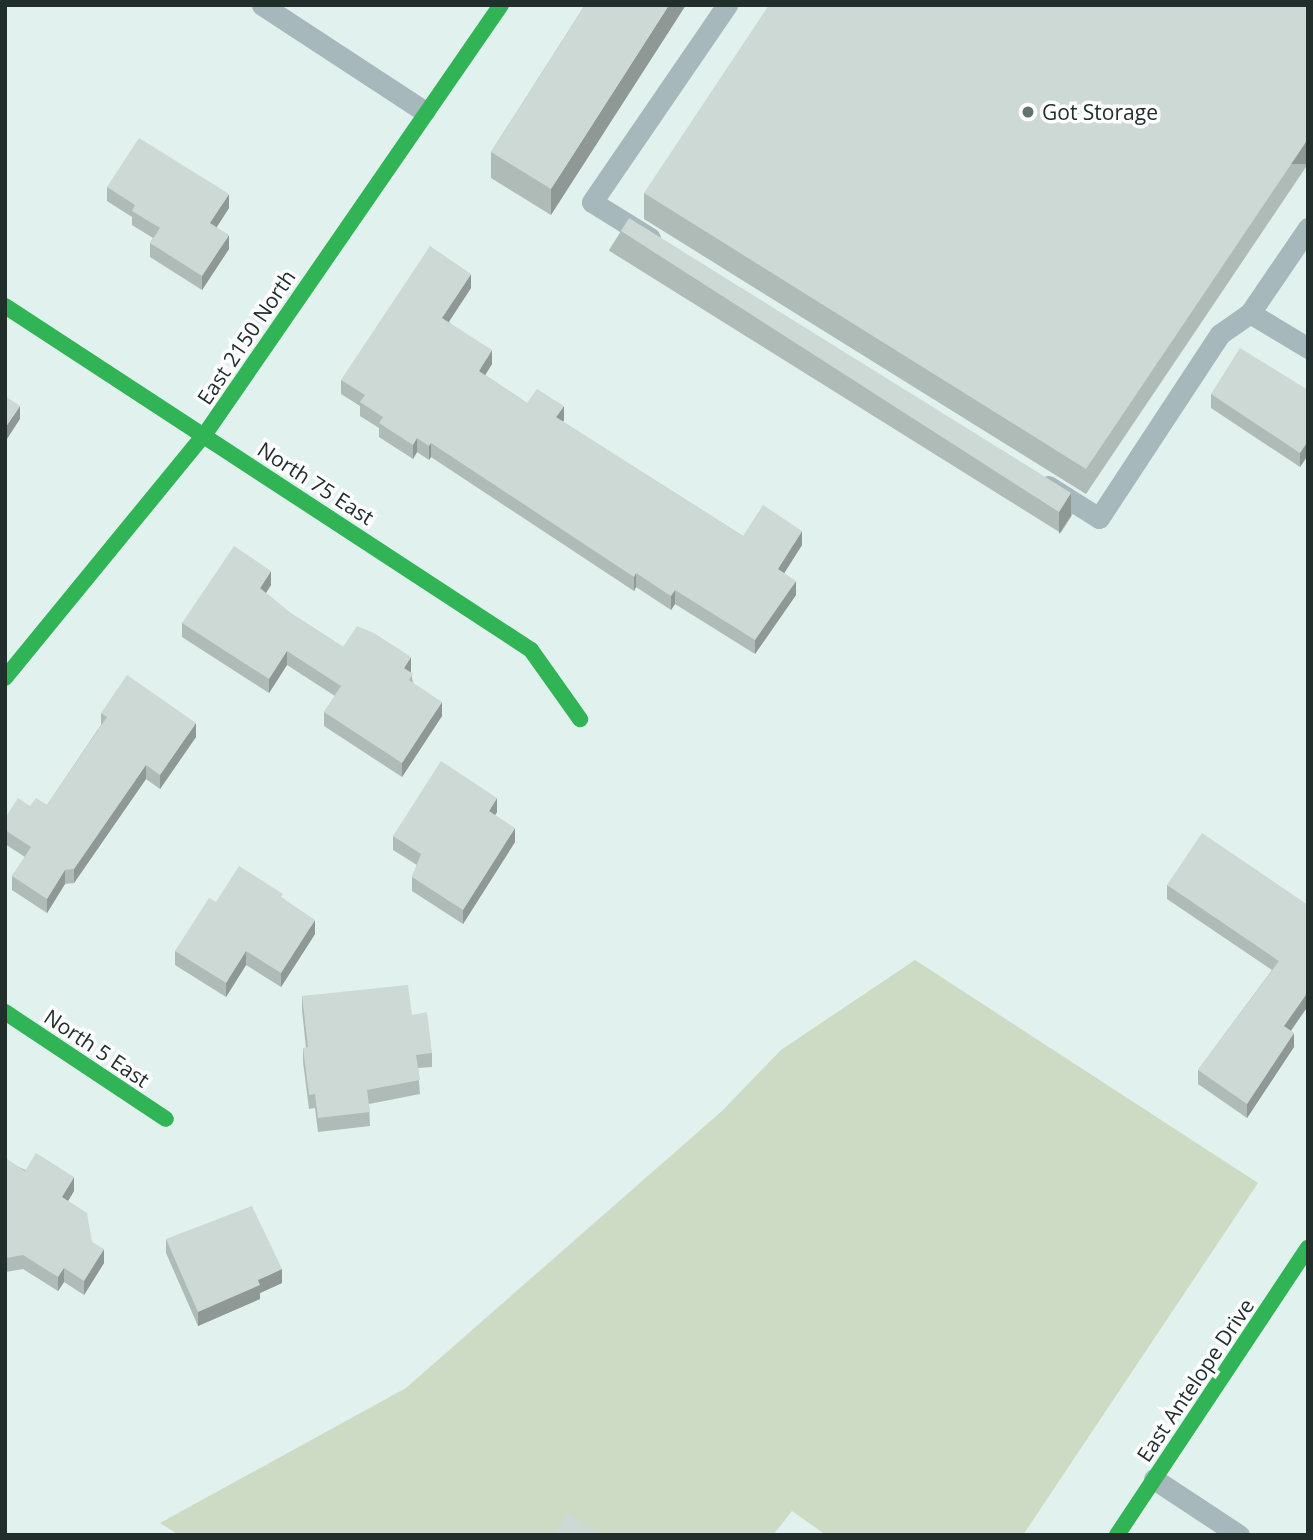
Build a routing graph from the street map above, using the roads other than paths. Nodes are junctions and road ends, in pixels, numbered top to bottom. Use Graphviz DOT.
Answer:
graph roads {
  1 [pos="262,5"];
  2 [pos="501,5"];
  3 [pos="727,5"];
  4 [pos="424,110"];
  5 [pos="1308,228"];
  6 [pos="670,250"];
  7 [pos="5,306"];
  8 [pos="1250,313"];
  9 [pos="1308,348"];
  10 [pos="205,435"];
  11 [pos="1033,477"];
  12 [pos="5,678"];
  13 [pos="580,719"];
  14 [pos="5,1012"];
  15 [pos="166,1119"];
  16 [pos="1308,1248"];
  17 [pos="1154,1479"];
  18 [pos="1117,1535"];
  19 [pos="1239,1535"];
  1 -- 4 [label="lane"];
  2 -- 4 [label="street, East 2150 North"];
  3 -- 6 [label="lane"];
  4 -- 10 [label="street, East 2150 North"];
  5 -- 8 [label="lane"];
  7 -- 10 [label="street, North 75 East"];
  8 -- 9 [label="lane"];
  8 -- 11 [label="lane"];
  10 -- 12 [label="street, East 2150 North"];
  10 -- 13 [label="street, North 75 East"];
  14 -- 15 [label="street, North 5 East"];
  16 -- 17 [label="street, East Antelope Drive"];
  17 -- 18 [label="street, East Antelope Drive"];
  17 -- 19 [label="lane"];
}
